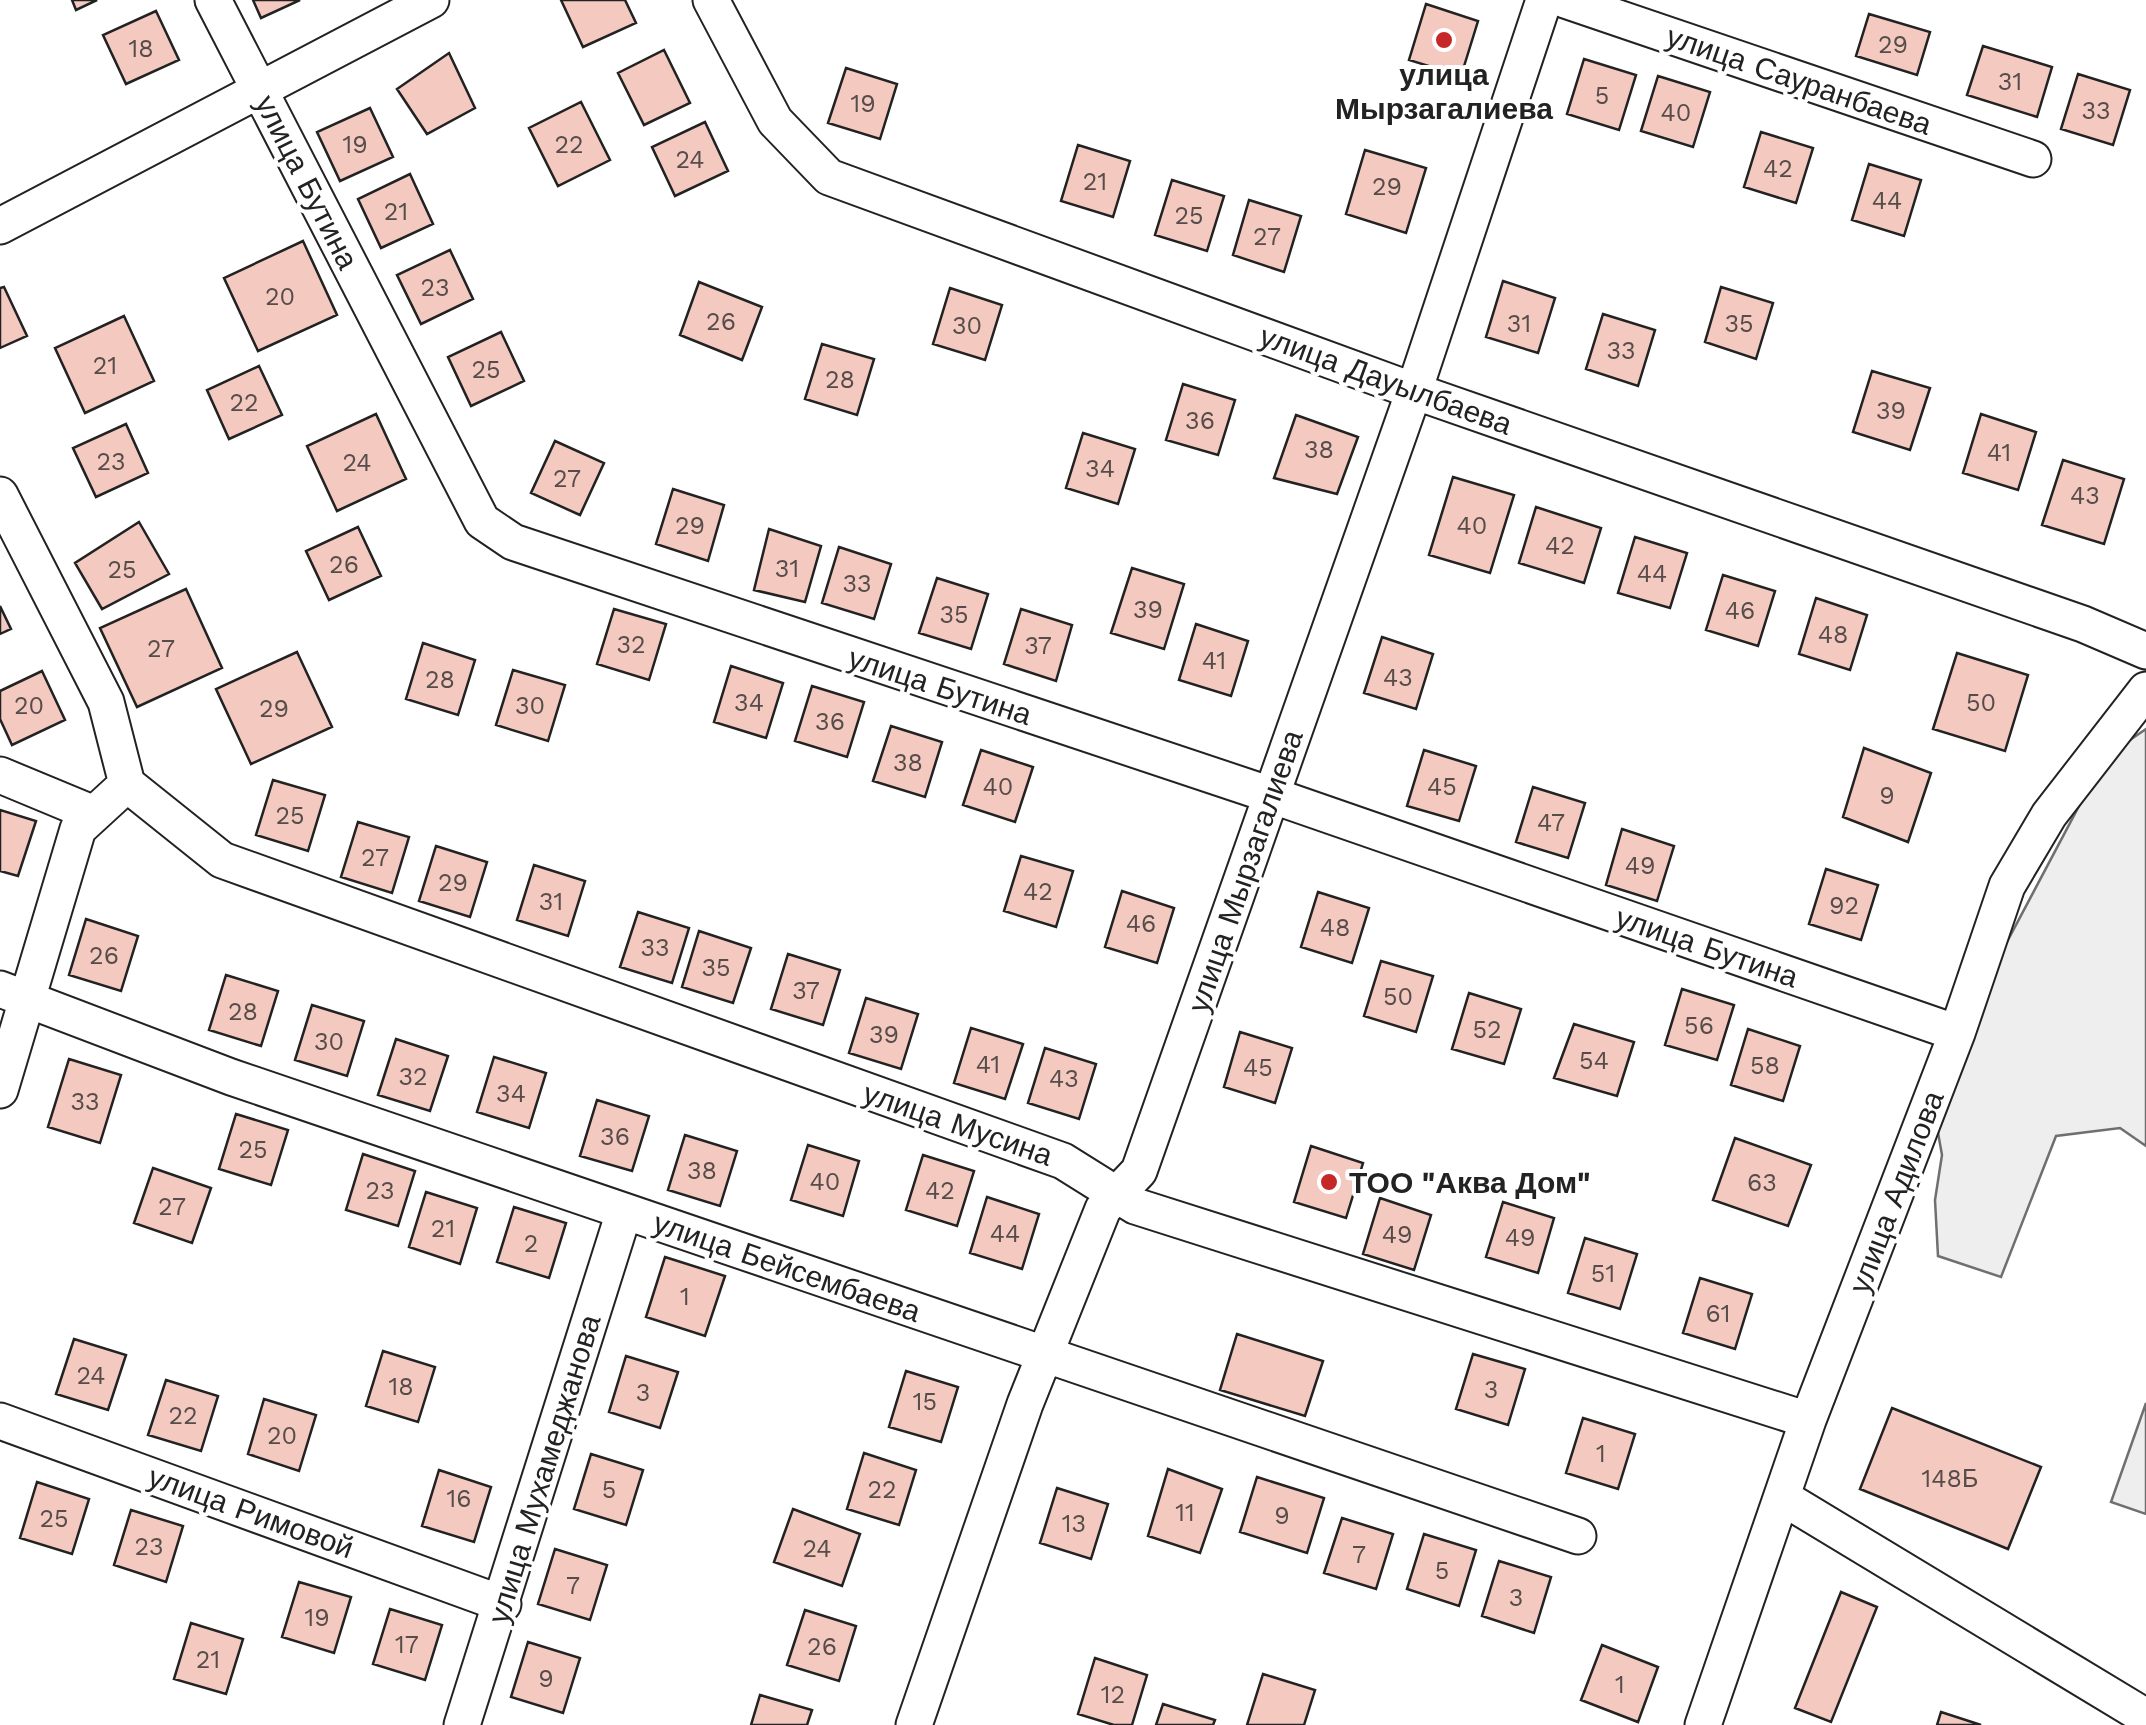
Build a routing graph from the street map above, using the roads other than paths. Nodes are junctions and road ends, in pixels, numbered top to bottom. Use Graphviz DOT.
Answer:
graph roads {
  1 [pos="213,0"];
  2 [pos="432,0"];
  3 [pos="711,0"];
  4 [pos="1544,0"];
  5 [pos="1565,0"];
  6 [pos="260,90"];
  7 [pos="2033,160"];
  8 [pos="0,226"];
  9 [pos="1414,391"];
  10 [pos="0,496"];
  11 [pos="2146,651"];
  12 [pos="2146,690"];
  13 [pos="0,775"];
  14 [pos="127,784"];
  15 [pos="1272,795"];
  16 [pos="94,814"];
  17 [pos="15,995"];
  18 [pos="1957,1032"];
  19 [pos="0,1090"];
  20 [pos="1119,1192"];
  21 [pos="624,1212"];
  22 [pos="1045,1355"];
  23 [pos="1808,1420"];
  24 [pos="0,1421"];
  25 [pos="1782,1497"];
  26 [pos="1578,1536"];
  27 [pos="503,1604"];
  28 [pos="2146,1717"];
  29 [pos="462,1725"];
  30 [pos="914,1725"];
  31 [pos="1702,1725"];
  1 -- 6 [label="street, улица Бутина"];
  2 -- 6 [label="street"];
  3 -- 9 [label="street, улица Дауылбаева"];
  4 -- 9 [label="street, улица Мырзагалиева"];
  5 -- 7 [label="street, улица Сауранбаева"];
  6 -- 8 [label="street"];
  6 -- 15 [label="street, улица Бутина"];
  9 -- 11 [label="street, улица Дауылбаева"];
  9 -- 15 [label="street, улица Мырзагалиева"];
  10 -- 14 [label="street"];
  12 -- 18 [label="street, улица Адилова"];
  13 -- 16 [label="street"];
  14 -- 16 [label="street"];
  14 -- 20 [label="street, улица Мусина"];
  15 -- 18 [label="street, улица Бутина"];
  15 -- 20 [label="street, улица Мырзагалиева"];
  16 -- 17 [label="street"];
  17 -- 19 [label="street"];
  17 -- 21 [label="street, улица Бейсембаева"];
  18 -- 23 [label="street, улица Адилова"];
  20 -- 22 [label="street, улица Мырзагалиева"];
  20 -- 23 [label="street, улица Мусина"];
  21 -- 22 [label="street, улица Бейсембаева"];
  21 -- 27 [label="street, улица Мухамеджанова"];
  22 -- 26 [label="street, улица Бейсембаева"];
  22 -- 30 [label="street, улица Мырзагалиева"];
  23 -- 25 [label="street, улица Адилова"];
  24 -- 27 [label="street, улица Римовой"];
  25 -- 28 [label="street"];
  25 -- 31 [label="street, улица Адилова"];
  27 -- 29 [label="street, улица Мухамеджанова"];
}
